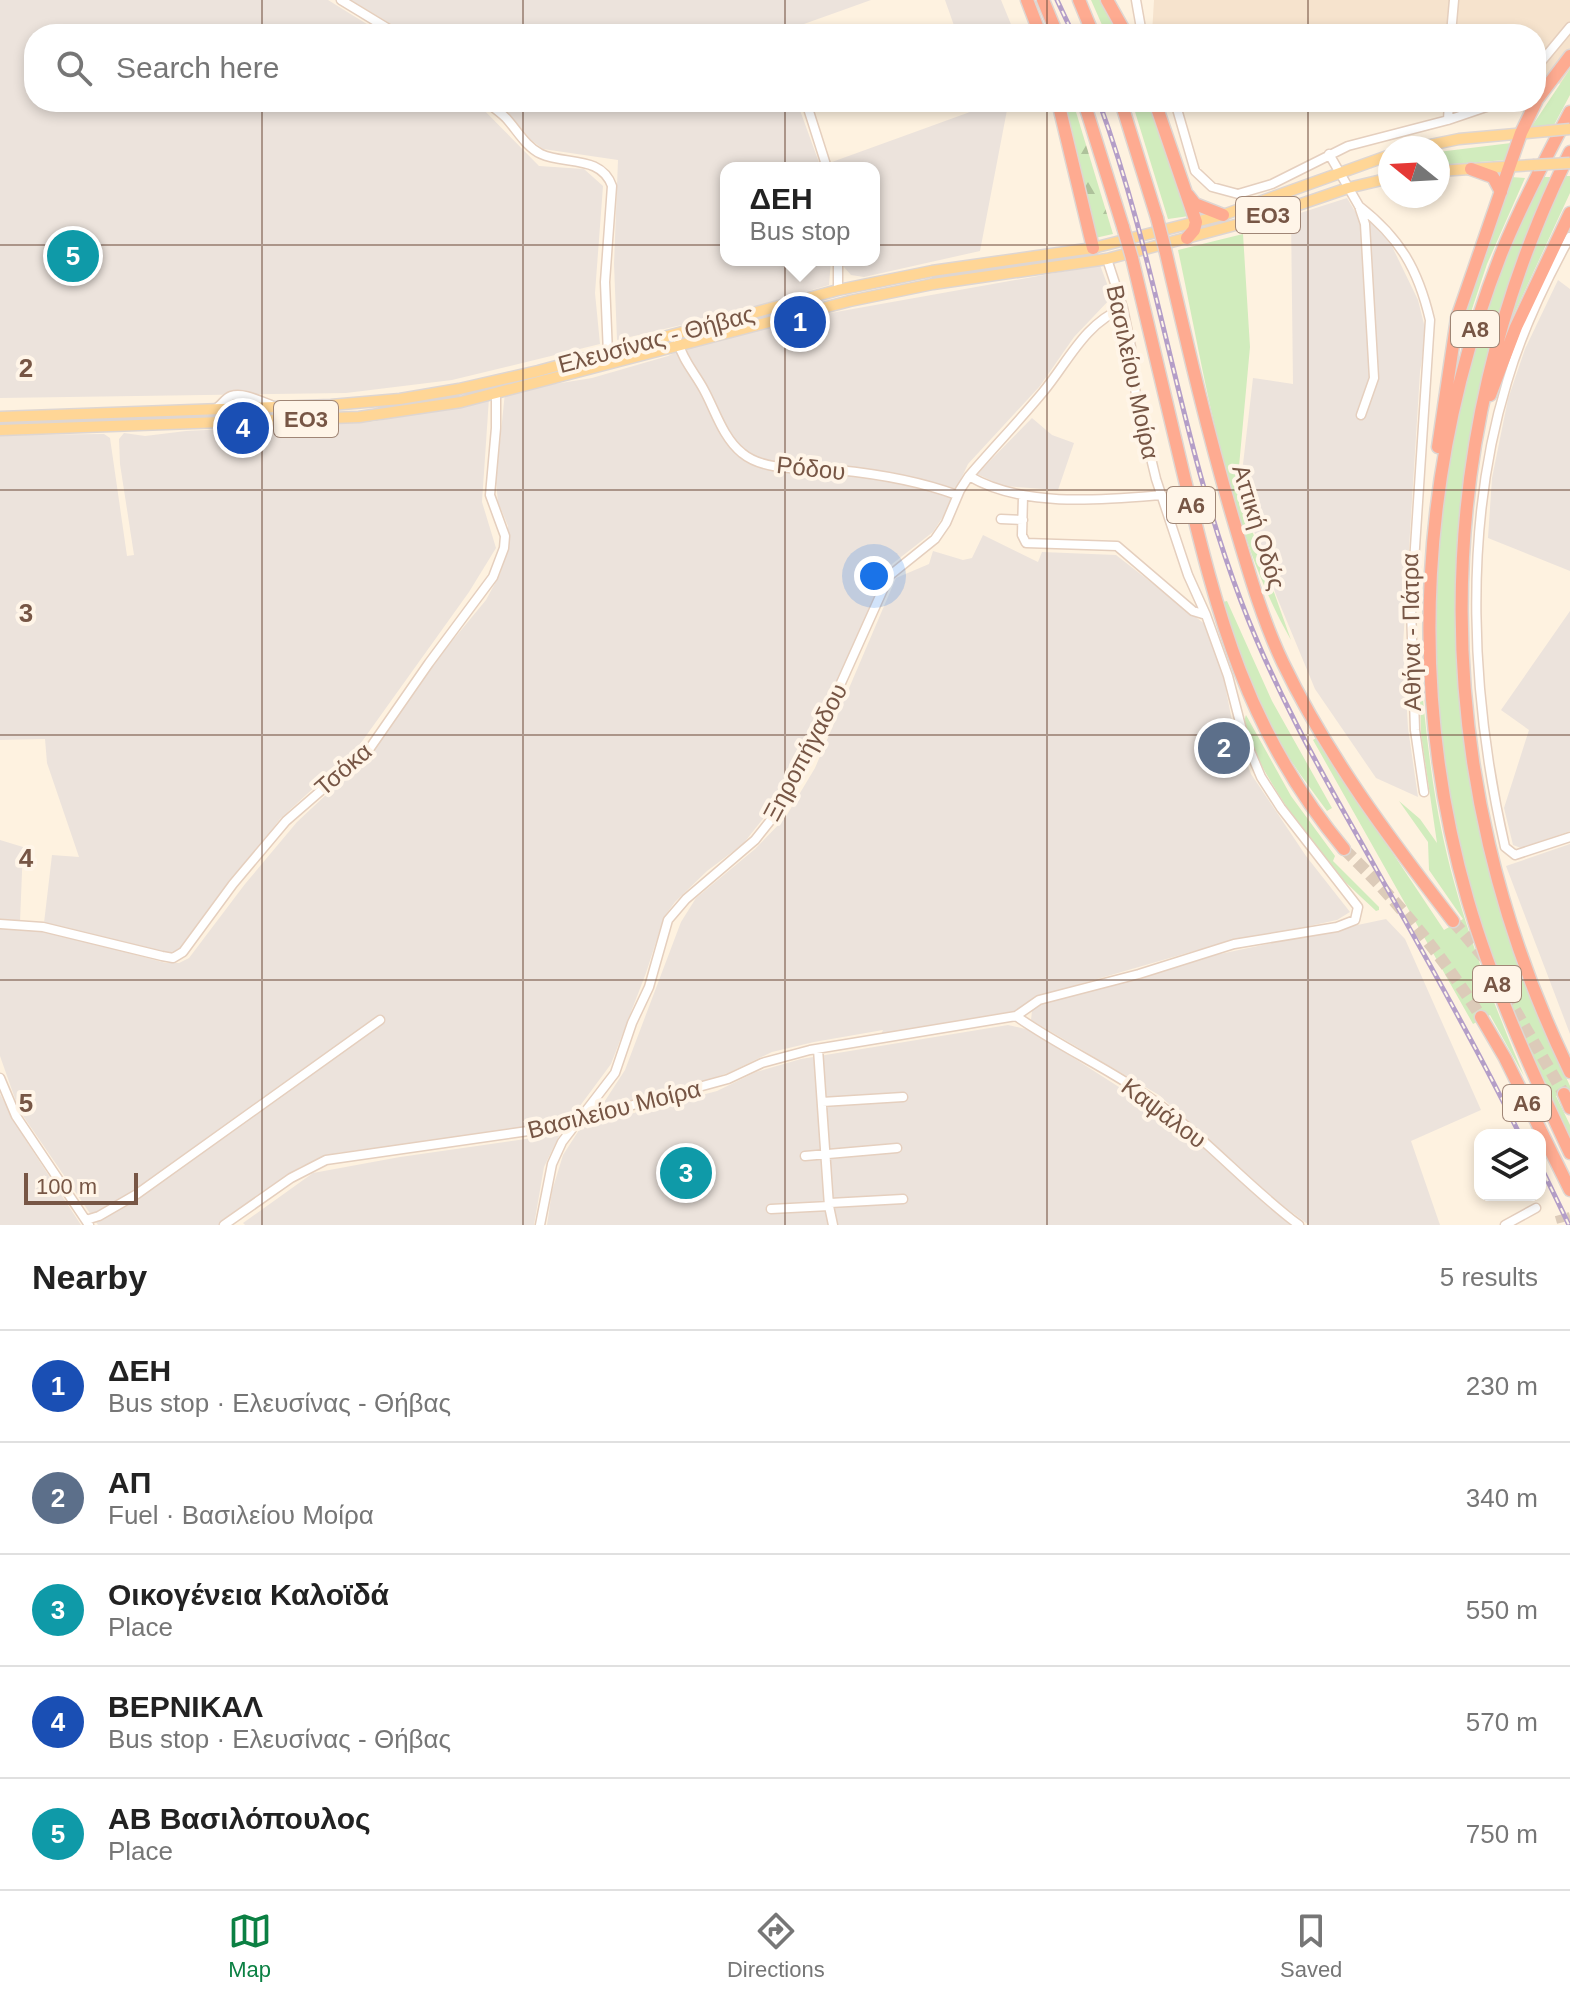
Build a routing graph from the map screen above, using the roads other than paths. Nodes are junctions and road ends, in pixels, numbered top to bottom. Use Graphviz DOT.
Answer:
graph roads {
  1 [pos="341,0"];
  2 [pos="1027,0"];
  3 [pos="1043,0"];
  4 [pos="1079,0"];
  5 [pos="1107,0"];
  6 [pos="1136,0"];
  7 [pos="1454,0"];
  8 [pos="381,24"];
  9 [pos="1036,24"];
  10 [pos="1053,24"];
  11 [pos="1089,24"];
  12 [pos="1120,24"];
  13 [pos="1140,24"];
  14 [pos="1452,24"];
  15 [pos="1570,27"];
  16 [pos="1546,56"];
  17 [pos="1570,56"];
  18 [pos="1546,88"];
  19 [pos="499,112"];
  20 [pos="809,112"];
  21 [pos="1060,112"];
  22 [pos="1087,112"];
  23 [pos="1124,112"];
  24 [pos="1159,112"];
  25 [pos="1178,112"];
  26 [pos="1448,112"];
  27 [pos="1472,112"];
  28 [pos="1531,112"];
  29 [pos="1570,112"];
  30 [pos="1448,120"];
  31 [pos="1570,129"];
  32 [pos="1521,133"];
  33 [pos="1450,141"];
  34 [pos="1570,152"];
  35 [pos="1329,154"];
  36 [pos="1378,159"];
  37 [pos="825,162"];
  38 [pos="1570,163"];
  39 [pos="1510,167"];
  40 [pos="1471,169"];
  41 [pos="1450,170"];
  42 [pos="1340,173"];
  43 [pos="1378,181"];
  44 [pos="1348,188"];
  45 [pos="1501,192"];
  46 [pos="1188,195"];
  47 [pos="1359,206"];
  48 [pos="1570,213"];
  49 [pos="1223,215"];
  50 [pos="1196,222"];
  51 [pos="1570,237"];
  52 [pos="1187,238"];
  53 [pos="1093,248"];
  54 [pos="1107,259"];
  55 [pos="838,266"];
  56 [pos="838,290"];
  57 [pos="1123,308"];
  58 [pos="676,334"];
  59 [pos="679,346"];
  60 [pos="608,352"];
  61 [pos="610,365"];
  62 [pos="496,395"];
  63 [pos="1361,415"];
  64 [pos="0,417"];
  65 [pos="0,430"];
  66 [pos="1476,436"];
  67 [pos="969,476"];
  68 [pos="957,495"];
  69 [pos="1162,495"];
  70 [pos="1023,496"];
  71 [pos="1001,519"];
  72 [pos="1023,520"];
  73 [pos="1429,562"];
  74 [pos="1206,615"];
  75 [pos="1424,792"];
  76 [pos="1570,837"];
  77 [pos="1344,849"];
  78 [pos="1453,921"];
  79 [pos="0,924"];
  80 [pos="1016,1016"];
  81 [pos="1481,1017"];
  82 [pos="380,1020"];
  83 [pos="818,1049"];
  84 [pos="1570,1072"];
  85 [pos="0,1078"];
  86 [pos="1564,1094"];
  87 [pos="903,1097"];
  88 [pos="822,1102"];
  89 [pos="1570,1108"];
  90 [pos="577,1122"];
  91 [pos="897,1148"];
  92 [pos="1570,1153"];
  93 [pos="826,1154"];
  94 [pos="805,1156"];
  95 [pos="1570,1190"];
  96 [pos="903,1199"];
  97 [pos="830,1204"];
  98 [pos="1536,1208"];
  99 [pos="771,1209"];
  100 [pos="88,1222"];
  101 [pos="831,1222"];
  102 [pos="224,1225"];
  103 [pos="540,1225"];
  104 [pos="818,1225"];
  105 [pos="1299,1225"];
  106 [pos="1505,1225"];
  1 -- 8 [label="street"];
  2 -- 9 [label="highway"];
  3 -- 10 [label="highway"];
  4 -- 11 [label="highway"];
  5 -- 12 [label="highway"];
  6 -- 13 [label="street"];
  7 -- 14 [label="street"];
  15 -- 16 [label="street"];
  17 -- 18 [label="highway"];
  19 -- 60 [label="street"];
  20 -- 37 [label="street"];
  21 -- 53 [label="highway"];
  22 -- 77 [label="highway, Α6, bridge"];
  23 -- 78 [label="highway, Αττική Οδός / Α6, bridge"];
  24 -- 46 [label="highway"];
  25 -- 35 [label="street"];
  26 -- 30 [label="street"];
  27 -- 30 [label="street"];
  28 -- 32 [label="highway"];
  29 -- 73 [label="highway, Αθήνα - Πάτρα / Α8"];
  30 -- 35 [label="street"];
  31 -- 32 [label="main road, bridge"];
  32 -- 33 [label="main road"];
  32 -- 39 [label="highway"];
  34 -- 66 [label="highway, Αθήνα - Πάτρα / Α8"];
  35 -- 42 [label="street"];
  36 -- 42 [label="main road, Ελευσίνας - Θήβας / ΕΟ3"];
  38 -- 39 [label="main road, bridge"];
  39 -- 40 [label="main road"];
  39 -- 45 [label="highway"];
  40 -- 41 [label="main road"];
  40 -- 45 [label="highway"];
  42 -- 44 [label="street"];
  42 -- 49 [label="main road, Ελευσίνας - Θήβας / ΕΟ3"];
  43 -- 44 [label="main road, Ελευσίνας - Θήβας / ΕΟ3"];
  44 -- 47 [label="street"];
  44 -- 52 [label="main road, Ελευσίνας - Θήβας / ΕΟ3"];
  45 -- 73 [label="highway"];
  46 -- 49 [label="highway"];
  46 -- 50 [label="highway"];
  47 -- 63 [label="street"];
  47 -- 75 [label="street"];
  48 -- 66 [label="highway"];
  49 -- 50 [label="main road, Ελευσίνας - Θήβας / ΕΟ3"];
  50 -- 52 [label="highway"];
  50 -- 53 [label="main road, Ελευσίνας - Θήβας / ΕΟ3"];
  51 -- 76 [label="street"];
  52 -- 54 [label="main road, Ελευσίνας - Θήβας / ΕΟ3"];
  53 -- 54 [label="main road"];
  53 -- 56 [label="main road, Ελευσίνας - Θήβας / ΕΟ3"];
  54 -- 57 [label="street, Βασιλείου Μοίρα"];
  54 -- 59 [label="main road, Ελευσίνας - Θήβας / ΕΟ3"];
  55 -- 56 [label="street"];
  56 -- 58 [label="main road, Ελευσίνας - Θήβας / ΕΟ3"];
  57 -- 67 [label="street, Ξηροπήγαδου"];
  57 -- 69 [label="street, Βασιλείου Μοίρα"];
  58 -- 59 [label="street"];
  58 -- 60 [label="main road, Ελευσίνας - Θήβας / ΕΟ3"];
  59 -- 61 [label="main road, Ελευσίνας - Θήβας / ΕΟ3"];
  59 -- 68 [label="street, Ρόδου"];
  60 -- 61 [label="street"];
  60 -- 64 [label="main road, Ελευσίνας - Θήβας / ΕΟ3"];
  61 -- 62 [label="main road, Ελευσίνας - Θήβας / ΕΟ3"];
  62 -- 65 [label="main road, Ελευσίνας - Θήβας / ΕΟ3"];
  62 -- 79 [label="street, Τσόκα"];
  66 -- 84 [label="highway, Αθήνα - Πάτρα / Α8"];
  67 -- 68 [label="street, Ξηροπήγαδου"];
  67 -- 70 [label="street"];
  68 -- 90 [label="street, Ξηροπήγαδου"];
  69 -- 70 [label="street"];
  69 -- 74 [label="street, Βασιλείου Μοίρα"];
  70 -- 72 [label="street"];
  71 -- 72 [label="street"];
  72 -- 74 [label="street"];
  73 -- 92 [label="highway, Αθήνα - Πάτρα / Α8"];
  74 -- 80 [label="street, Βασιλείου Μοίρα"];
  80 -- 83 [label="street, Βασιλείου Μοίρα"];
  80 -- 105 [label="street, Καψάλου"];
  81 -- 95 [label="highway, Α6"];
  82 -- 100 [label="street"];
  83 -- 88 [label="street"];
  83 -- 90 [label="street, Βασιλείου Μοίρα"];
  85 -- 100 [label="street"];
  86 -- 89 [label="highway, Α6"];
  87 -- 88 [label="street"];
  88 -- 93 [label="street"];
  90 -- 102 [label="street, Βασιλείου Μοίρα"];
  90 -- 103 [label="street, Ξηροπήγαδου"];
  91 -- 93 [label="street"];
  93 -- 94 [label="street"];
  93 -- 97 [label="street"];
  96 -- 97 [label="street"];
  97 -- 99 [label="street"];
  97 -- 101 [label="street"];
  98 -- 106 [label="street"];
  101 -- 104 [label="street"];
}
